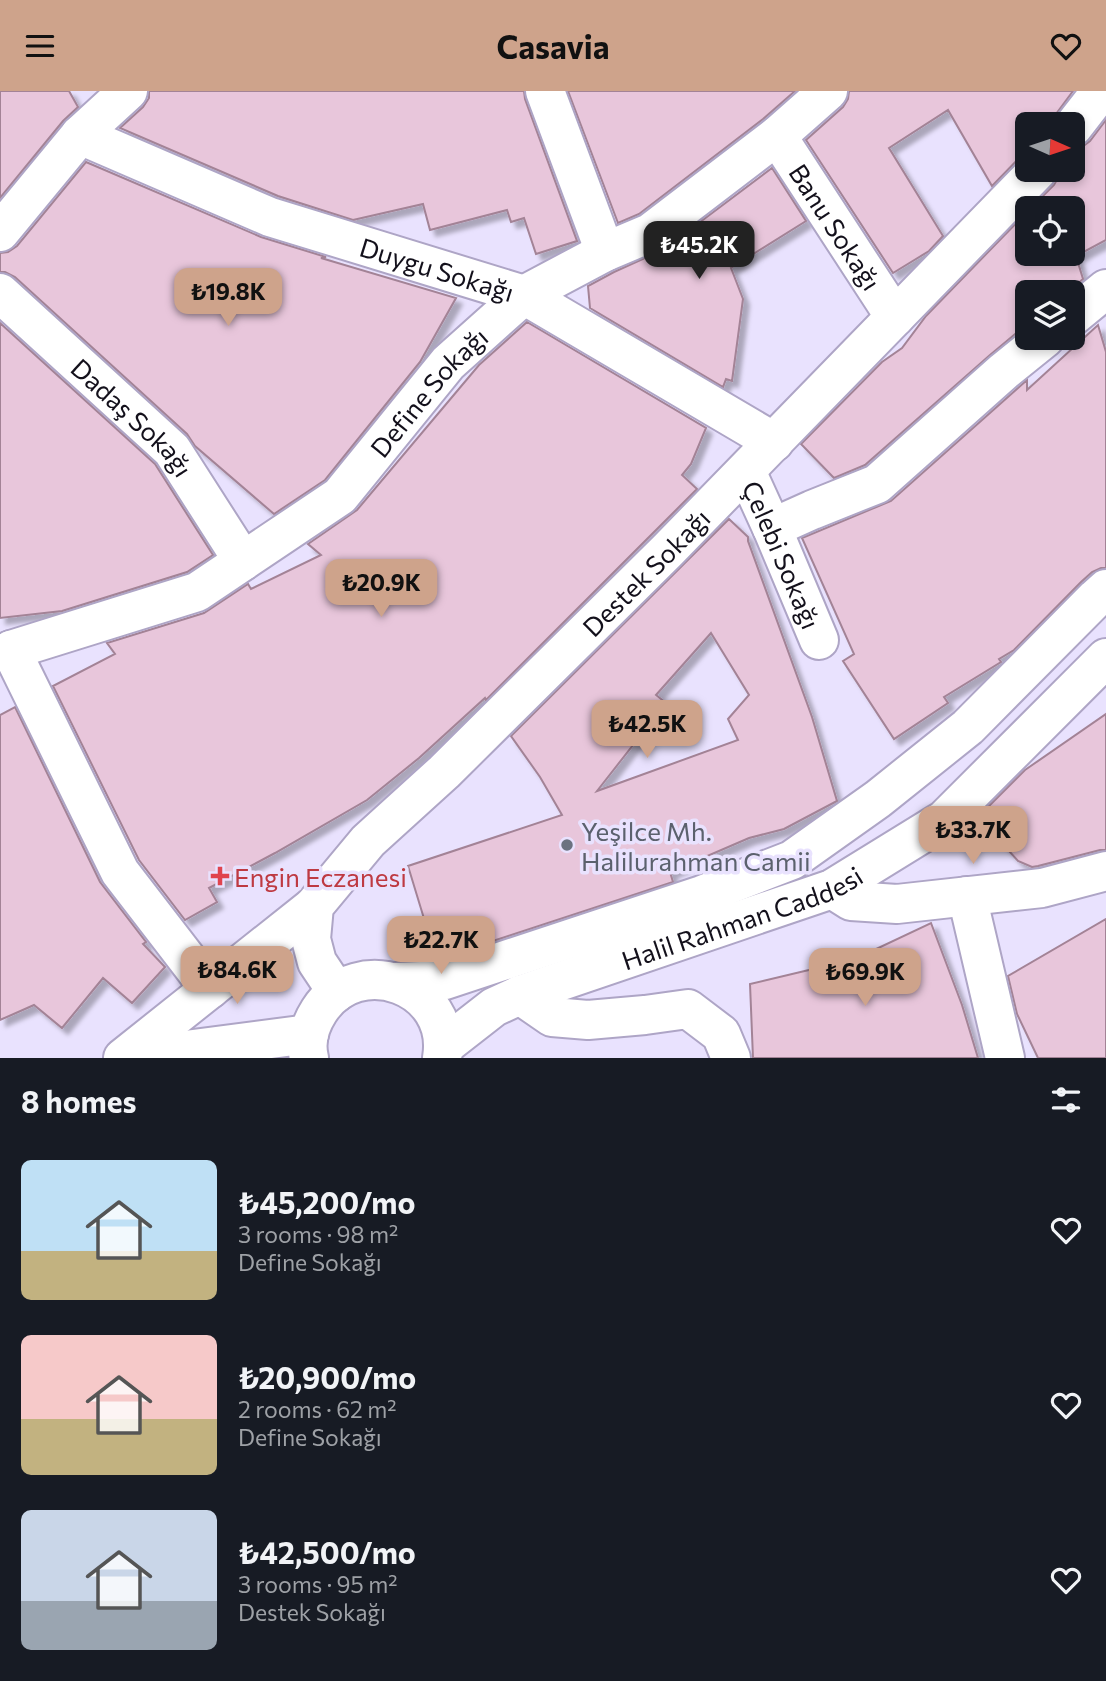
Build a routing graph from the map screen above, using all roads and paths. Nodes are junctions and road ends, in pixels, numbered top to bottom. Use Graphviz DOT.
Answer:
graph roads {
  1 [pos="128,91"];
  2 [pos="545,91"];
  3 [pos="828,91"];
  4 [pos="1101,91"];
  5 [pos="1085,112"];
  6 [pos="80,135"];
  7 [pos="777,136"];
  8 [pos="1026,182"];
  9 [pos="0,232"];
  10 [pos="605,252"];
  11 [pos="1106,289"];
  12 [pos="0,293"];
  13 [pos="524,295"];
  14 [pos="1085,306"];
  15 [pos="895,317"];
  16 [pos="1030,350"];
  17 [pos="774,442"];
  18 [pos="746,471"];
  19 [pos="772,528"];
  20 [pos="243,561"];
  21 [pos="1106,589"];
  22 [pos="819,640"];
  23 [pos="4,652"];
  24 [pos="1106,658"];
  25 [pos="1106,871"];
  26 [pos="1042,888"];
  27 [pos="832,889"];
  28 [pos="967,896"];
  29 [pos="1106,899"];
  30 [pos="314,906"];
  31 [pos="396,982"];
  32 [pos="210,989"];
  33 [pos="337,992"];
  34 [pos="520,995"];
  35 [pos="309,1046"];
  36 [pos="443,1052"];
  37 [pos="123,1058"];
  38 [pos="731,1058"];
  39 [pos="1005,1058"];
  1 -- 6 [label="street"];
  2 -- 10 [label="street"];
  3 -- 7 [label="street, Define Sokağı"];
  4 -- 5 [label="street"];
  6 -- 9 [label="street"];
  6 -- 13 [label="street, Duygu Sokağı"];
  7 -- 10 [label="street, Define Sokağı"];
  7 -- 15 [label="street, Banu Sokağı"];
  8 -- 15 [label="street, Destek Sokağı"];
  10 -- 13 [label="street, Define Sokağı"];
  11 -- 14 [label="street"];
  12 -- 20 [label="street, Dadaş Sokağı"];
  13 -- 17 [label="street, Duygu Sokağı"];
  13 -- 20 [label="street, Define Sokağı"];
  15 -- 17 [label="street, Destek Sokağı"];
  16 -- 19 [label="street"];
  17 -- 18 [label="street, Destek Sokağı"];
  18 -- 19 [label="street, Çelebi Sokağı"];
  18 -- 30 [label="street, Destek Sokağı"];
  19 -- 22 [label="street, Çelebi Sokağı"];
  20 -- 23 [label="street, Define Sokağı"];
  21 -- 31 [label="street, Halil Rahman Caddesi"];
  23 -- 32 [label="street"];
  24 -- 27 [label="street, Halil Rahman Caddesi"];
  25 -- 26 [label="street"];
  26 -- 28 [label="street"];
  26 -- 29 [label="street"];
  27 -- 28 [label="street"];
  27 -- 34 [label="street, Halil Rahman Caddesi"];
  28 -- 39 [label="street"];
  30 -- 32 [label="street, Destek Sokağı"];
  30 -- 33 [label="street"];
  31 -- 33 [label="street, Halil Rahman Caddesi"];
  31 -- 36 [label="street"];
  32 -- 37 [label="street, Destek Sokağı"];
  33 -- 35 [label="street"];
  34 -- 36 [label="street, Halil Rahman Caddesi"];
  34 -- 38 [label="street"];
  35 -- 37 [label="street"];
}
